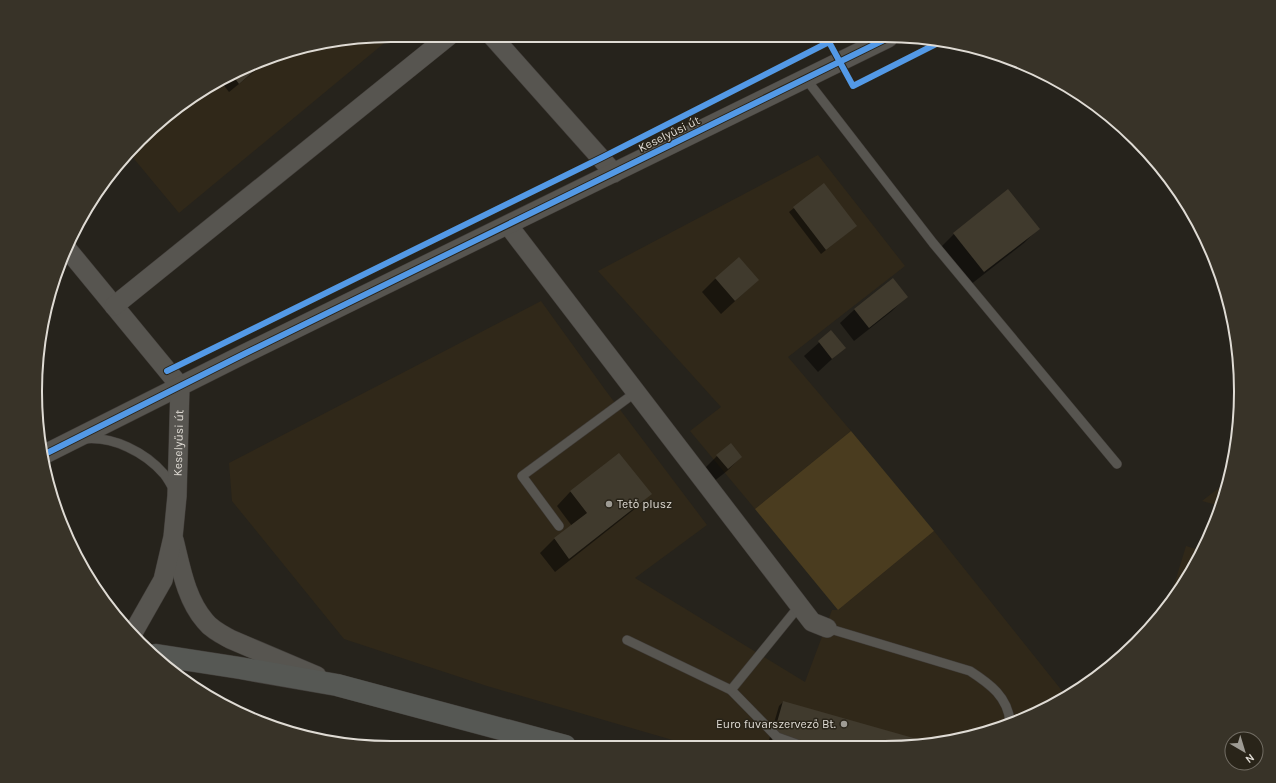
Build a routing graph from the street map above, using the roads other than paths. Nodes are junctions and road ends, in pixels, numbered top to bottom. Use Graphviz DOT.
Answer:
graph roads {
  1 [pos="441,42"];
  2 [pos="497,42"];
  3 [pos="880,42"];
  4 [pos="806,79"];
  5 [pos="614,173"];
  6 [pos="508,225"];
  7 [pos="71,254"];
  8 [pos="114,306"];
  9 [pos="180,386"];
  10 [pos="636,392"];
  11 [pos="71,441"];
  12 [pos="48,453"];
  13 [pos="1117,464"];
  14 [pos="177,496"];
  15 [pos="560,526"];
  16 [pos="173,537"];
  17 [pos="800,605"];
  18 [pos="827,628"];
  19 [pos="135,629"];
  20 [pos="627,640"];
  21 [pos="164,656"];
  22 [pos="337,685"];
  23 [pos="731,690"];
  24 [pos="1009,717"];
  25 [pos="546,741"];
  26 [pos="788,741"];
  1 -- 8 [label="street"];
  2 -- 5 [label="street"];
  3 -- 4 [label="street, Keselyűsi út"];
  4 -- 5 [label="street, Keselyűsi út"];
  4 -- 13 [label="lane"];
  5 -- 6 [label="street, Keselyűsi út"];
  6 -- 9 [label="street, Keselyűsi út"];
  6 -- 10 [label="street"];
  7 -- 8 [label="street"];
  8 -- 9 [label="street"];
  9 -- 11 [label="street"];
  9 -- 14 [label="street, Keselyűsi út"];
  10 -- 15 [label="lane"];
  10 -- 17 [label="street"];
  11 -- 12 [label="street"];
  11 -- 14 [label="lane"];
  14 -- 16 [label="street, Keselyűsi út"];
  16 -- 19 [label="street, Keselyűsi út"];
  16 -- 22 [label="street"];
  17 -- 18 [label="street"];
  17 -- 23 [label="lane"];
  18 -- 24 [label="lane"];
  20 -- 23 [label="lane"];
  21 -- 22 [label="main road"];
  22 -- 25 [label="main road"];
  23 -- 26 [label="lane"];
}
